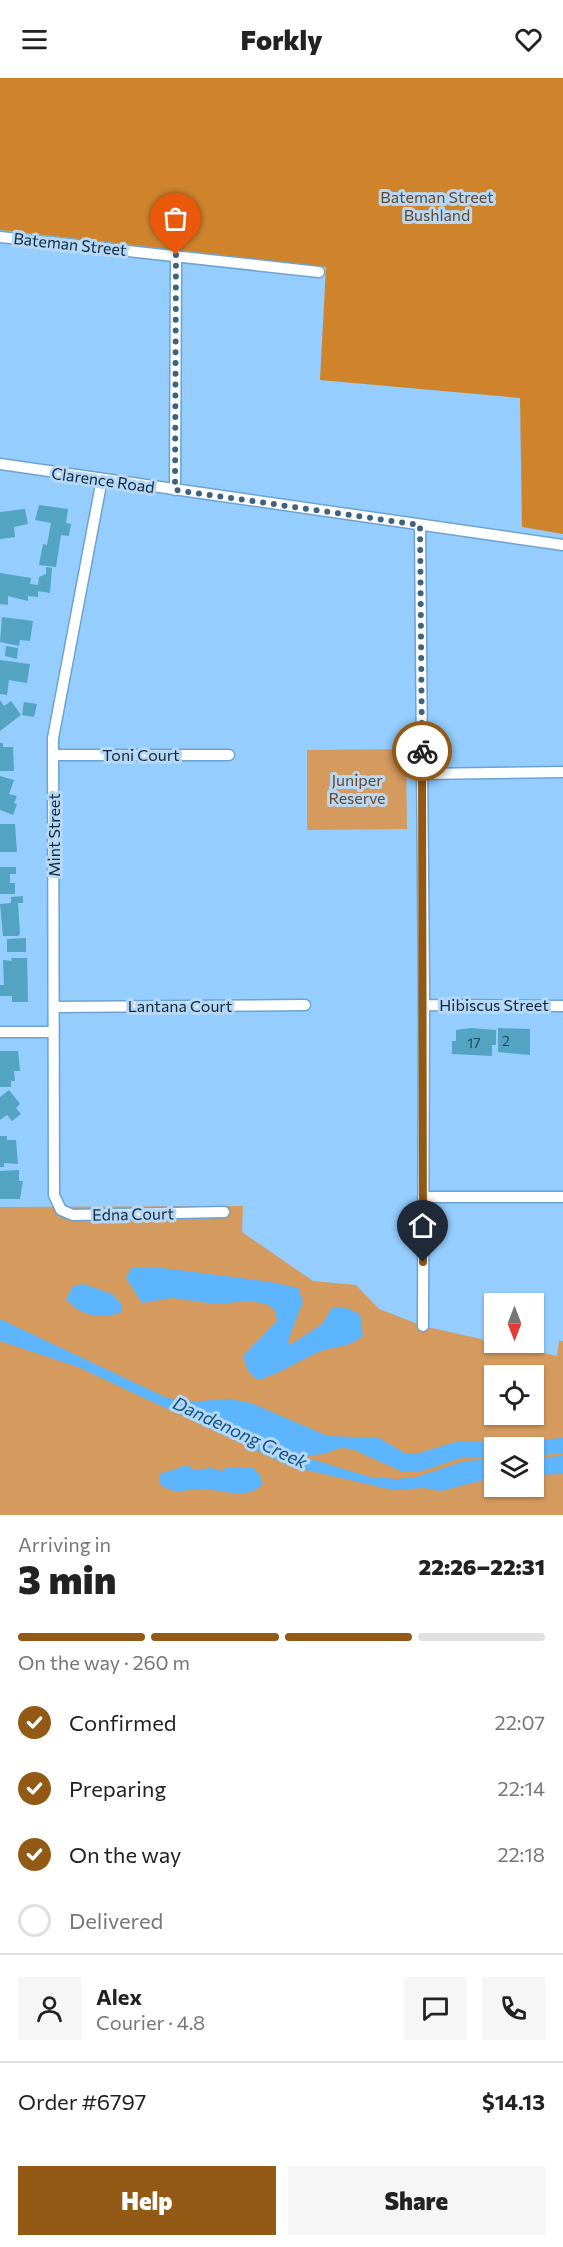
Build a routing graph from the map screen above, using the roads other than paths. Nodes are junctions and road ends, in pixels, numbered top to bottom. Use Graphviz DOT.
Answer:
graph roads {
  1 [pos="0,237"];
  2 [pos="176,255"];
  3 [pos="319,272"];
  4 [pos="0,464"];
  5 [pos="102,479"];
  6 [pos="175,490"];
  7 [pos="420,525"];
  8 [pos="563,545"];
  9 [pos="229,754"];
  10 [pos="53,755"];
  11 [pos="563,772"];
  12 [pos="423,774"];
  13 [pos="305,1005"];
  14 [pos="424,1005"];
  15 [pos="563,1005"];
  16 [pos="54,1007"];
  17 [pos="0,1032"];
  18 [pos="54,1032"];
  19 [pos="54,1194"];
  20 [pos="423,1197"];
  21 [pos="563,1197"];
  22 [pos="224,1212"];
  23 [pos="423,1326"];
  1 -- 2 [label="street, Bateman Street"];
  2 -- 3 [label="street, Bateman Street"];
  2 -- 6 [label="street"];
  4 -- 5 [label="street, Clarence Road"];
  5 -- 6 [label="street, Clarence Road"];
  5 -- 10 [label="street, Mint Street"];
  6 -- 7 [label="street, Clarence Road"];
  7 -- 8 [label="street, Clarence Road"];
  7 -- 12 [label="street"];
  9 -- 10 [label="street, Toni Court"];
  10 -- 16 [label="street, Mint Street"];
  11 -- 12 [label="street"];
  12 -- 14 [label="street"];
  13 -- 16 [label="street, Lantana Court"];
  14 -- 15 [label="street, Hibiscus Street"];
  14 -- 20 [label="street"];
  16 -- 18 [label="street, Mint Street"];
  17 -- 18 [label="street"];
  18 -- 19 [label="street, Mint Street"];
  19 -- 22 [label="street, Edna Court"];
  20 -- 21 [label="street"];
  20 -- 23 [label="street"];
}
